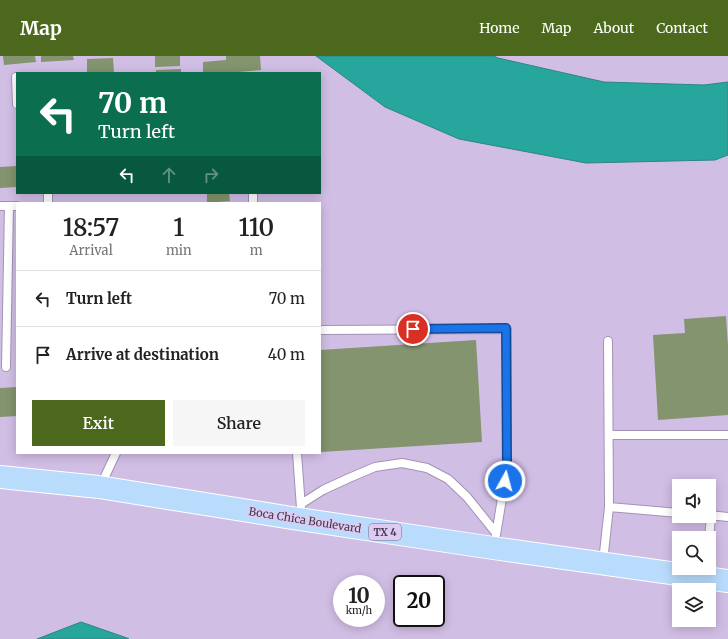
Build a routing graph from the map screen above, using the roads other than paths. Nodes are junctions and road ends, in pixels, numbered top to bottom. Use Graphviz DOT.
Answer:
graph roads {
  1 [pos="9,206"];
  2 [pos="321,330"];
  3 [pos="608,341"];
  4 [pos="6,367"];
  5 [pos="609,435"];
  6 [pos="728,435"];
  7 [pos="116,454"];
  8 [pos="297,454"];
  9 [pos="0,477"];
  10 [pos="99,488"];
  11 [pos="609,507"];
  12 [pos="301,512"];
  13 [pos="672,512"];
  14 [pos="716,516"];
  15 [pos="728,517"];
  16 [pos="495,540"];
  17 [pos="603,563"];
  18 [pos="672,570"];
  19 [pos="712,575"];
  20 [pos="728,581"];
  1 -- 4 [label="lane"];
  2 -- 16 [label="lane"];
  3 -- 5 [label="lane"];
  5 -- 6 [label="lane"];
  5 -- 11 [label="lane"];
  7 -- 10 [label="lane"];
  8 -- 12 [label="lane"];
  9 -- 10 [label="main road, Boca Chica Boulevard / TX 4"];
  10 -- 12 [label="main road, Boca Chica Boulevard / TX 4"];
  11 -- 13 [label="lane"];
  11 -- 17 [label="lane"];
  12 -- 16 [label="main road, Boca Chica Boulevard / TX 4"];
  12 -- 16 [label="lane"];
  14 -- 15 [label="lane"];
  16 -- 17 [label="main road, Boca Chica Boulevard / TX 4"];
  17 -- 18 [label="main road, Boca Chica Boulevard / TX 4"];
  19 -- 20 [label="main road, Boca Chica Boulevard / TX 4"];
}
